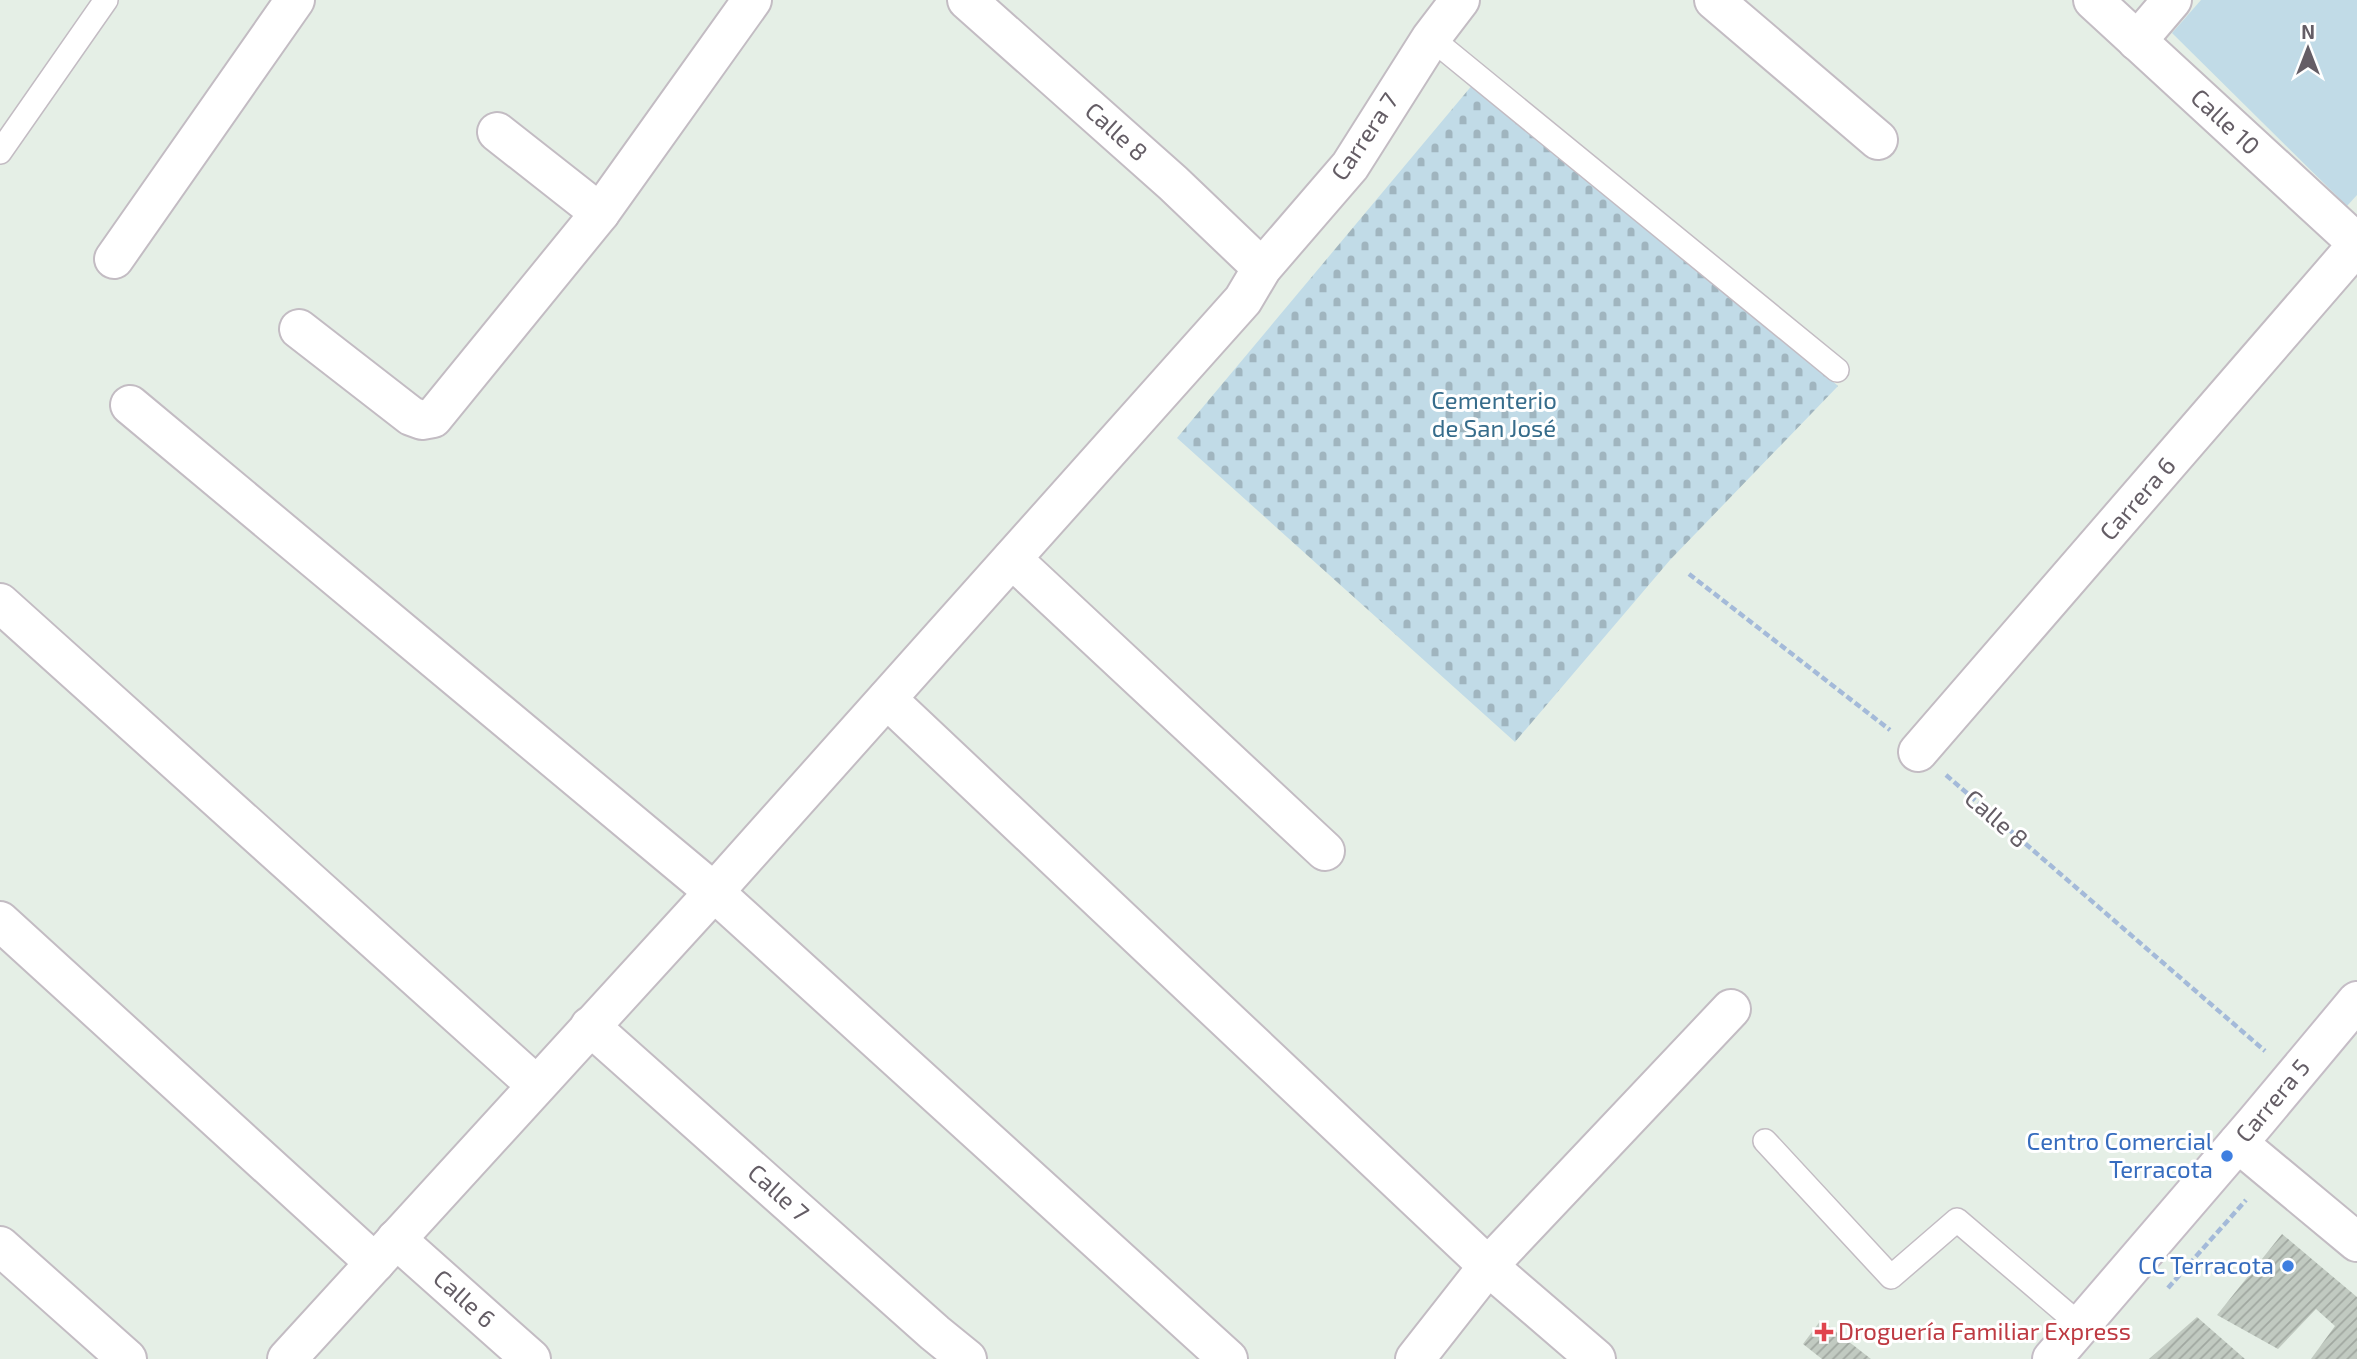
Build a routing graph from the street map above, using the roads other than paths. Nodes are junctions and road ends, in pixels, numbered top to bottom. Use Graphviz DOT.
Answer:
graph roads {
  1 [pos="106,0"];
  2 [pos="295,0"];
  3 [pos="752,0"];
  4 [pos="967,0"];
  5 [pos="1460,0"];
  6 [pos="1714,0"];
  7 [pos="2093,0"];
  8 [pos="2172,0"];
  9 [pos="1431,38"];
  10 [pos="2137,41"];
  11 [pos="497,132"];
  12 [pos="1878,140"];
  13 [pos="0,152"];
  14 [pos="600,213"];
  15 [pos="2357,244"];
  16 [pos="114,259"];
  17 [pos="1262,268"];
  18 [pos="299,329"];
  19 [pos="1837,370"];
  20 [pos="130,405"];
  21 [pos="1012,559"];
  22 [pos="0,603"];
  23 [pos="887,699"];
  24 [pos="1919,752"];
  25 [pos="1325,850"];
  26 [pos="714,892"];
  27 [pos="0,921"];
  28 [pos="2357,1001"];
  29 [pos="1731,1009"];
  30 [pos="590,1026"];
  31 [pos="536,1085"];
  32 [pos="1765,1141"];
  33 [pos="2238,1143"];
  34 [pos="2357,1242"];
  35 [pos="0,1246"];
  36 [pos="385,1251"];
  37 [pos="1488,1266"];
  38 [pos="2080,1325"];
  39 [pos="127,1359"];
  40 [pos="288,1359"];
  41 [pos="531,1359"];
  42 [pos="967,1359"];
  43 [pos="1228,1359"];
  44 [pos="1415,1359"];
  45 [pos="1596,1359"];
  46 [pos="2052,1359"];
  1 -- 13 [label="lane"];
  2 -- 16 [label="street"];
  3 -- 14 [label="street"];
  4 -- 17 [label="street, Calle 8"];
  5 -- 9 [label="street, Carrera 7"];
  6 -- 12 [label="street"];
  7 -- 10 [label="street, Calle 10"];
  8 -- 10 [label="street"];
  9 -- 17 [label="street, Carrera 7"];
  9 -- 19 [label="lane"];
  10 -- 15 [label="street, Calle 10"];
  11 -- 14 [label="street"];
  14 -- 18 [label="street"];
  15 -- 24 [label="street, Carrera 6"];
  17 -- 21 [label="street, Carrera 7"];
  20 -- 26 [label="street"];
  21 -- 23 [label="street, Carrera 7"];
  21 -- 25 [label="street"];
  22 -- 31 [label="street"];
  23 -- 26 [label="street, Carrera 7"];
  23 -- 37 [label="street"];
  26 -- 30 [label="street, Carrera 7"];
  26 -- 43 [label="street"];
  27 -- 36 [label="street, Calle 6"];
  28 -- 33 [label="street, Carrera 5"];
  29 -- 37 [label="street"];
  30 -- 31 [label="street, Carrera 7"];
  30 -- 42 [label="street, Calle 7"];
  31 -- 36 [label="street, Carrera 7"];
  32 -- 38 [label="lane"];
  33 -- 34 [label="street"];
  33 -- 38 [label="street, Carrera 5"];
  35 -- 39 [label="street"];
  36 -- 40 [label="street, Carrera 7"];
  36 -- 41 [label="street, Calle 6"];
  37 -- 44 [label="street"];
  37 -- 45 [label="street"];
  38 -- 46 [label="street, Carrera 5"];
}
